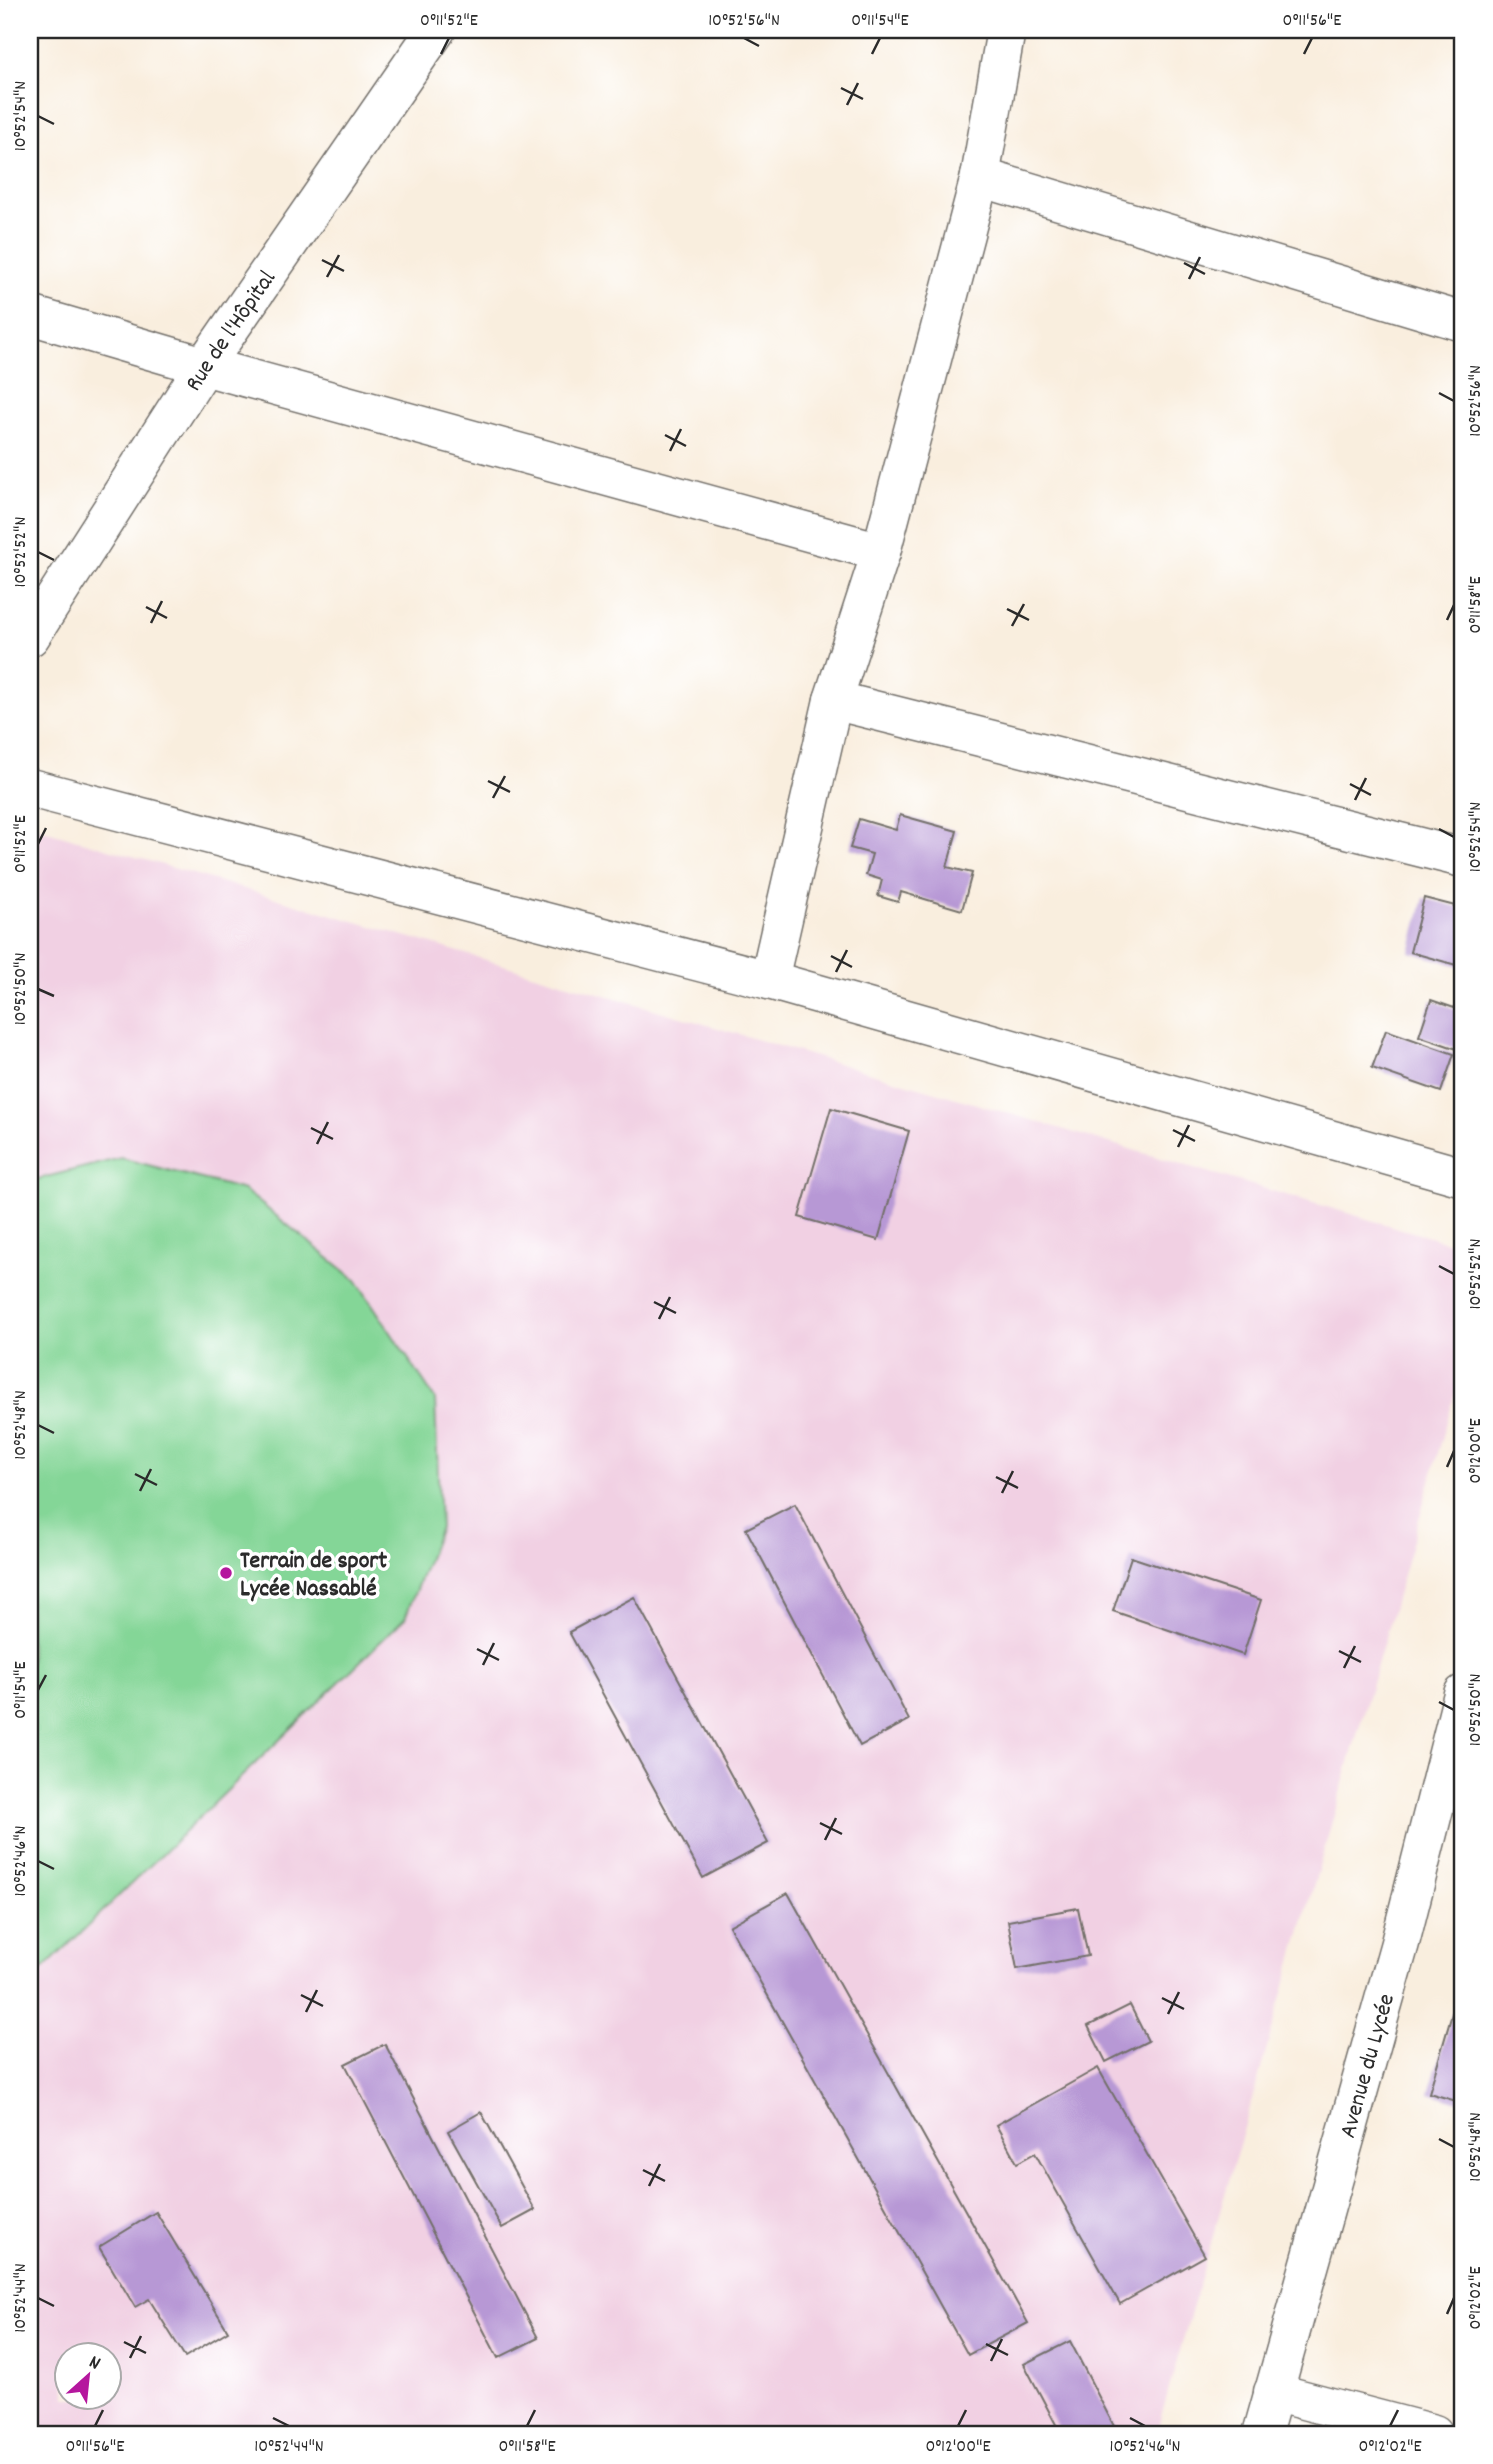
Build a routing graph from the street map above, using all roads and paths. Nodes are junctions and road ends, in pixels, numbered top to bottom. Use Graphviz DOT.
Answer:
graph roads {
  1 [pos="436,30"];
  2 [pos="1006,30"];
  3 [pos="980,177"];
  4 [pos="30,315"];
  5 [pos="1463,322"];
  6 [pos="204,366"];
  7 [pos="881,552"];
  8 [pos="30,637"];
  9 [pos="833,700"];
  10 [pos="30,788"];
  11 [pos="1463,858"];
  12 [pos="769,980"];
  13 [pos="1463,1177"];
  14 [pos="1463,1694"];
  15 [pos="1273,2392"];
  16 [pos="1262,2434"];
  17 [pos="1434,2434"];
  1 -- 6 [label="street, Rue de l'Hôpital"];
  2 -- 3 [label="street"];
  3 -- 5 [label="street"];
  3 -- 7 [label="street"];
  4 -- 6 [label="street"];
  6 -- 7 [label="street"];
  6 -- 8 [label="street, Rue de l'Hôpital"];
  7 -- 9 [label="street"];
  9 -- 11 [label="street"];
  9 -- 12 [label="street"];
  10 -- 12 [label="street"];
  12 -- 13 [label="street"];
  14 -- 15 [label="street, Avenue du Lycée"];
  15 -- 16 [label="street, Avenue du Lycée"];
  15 -- 17 [label="street"];
}
